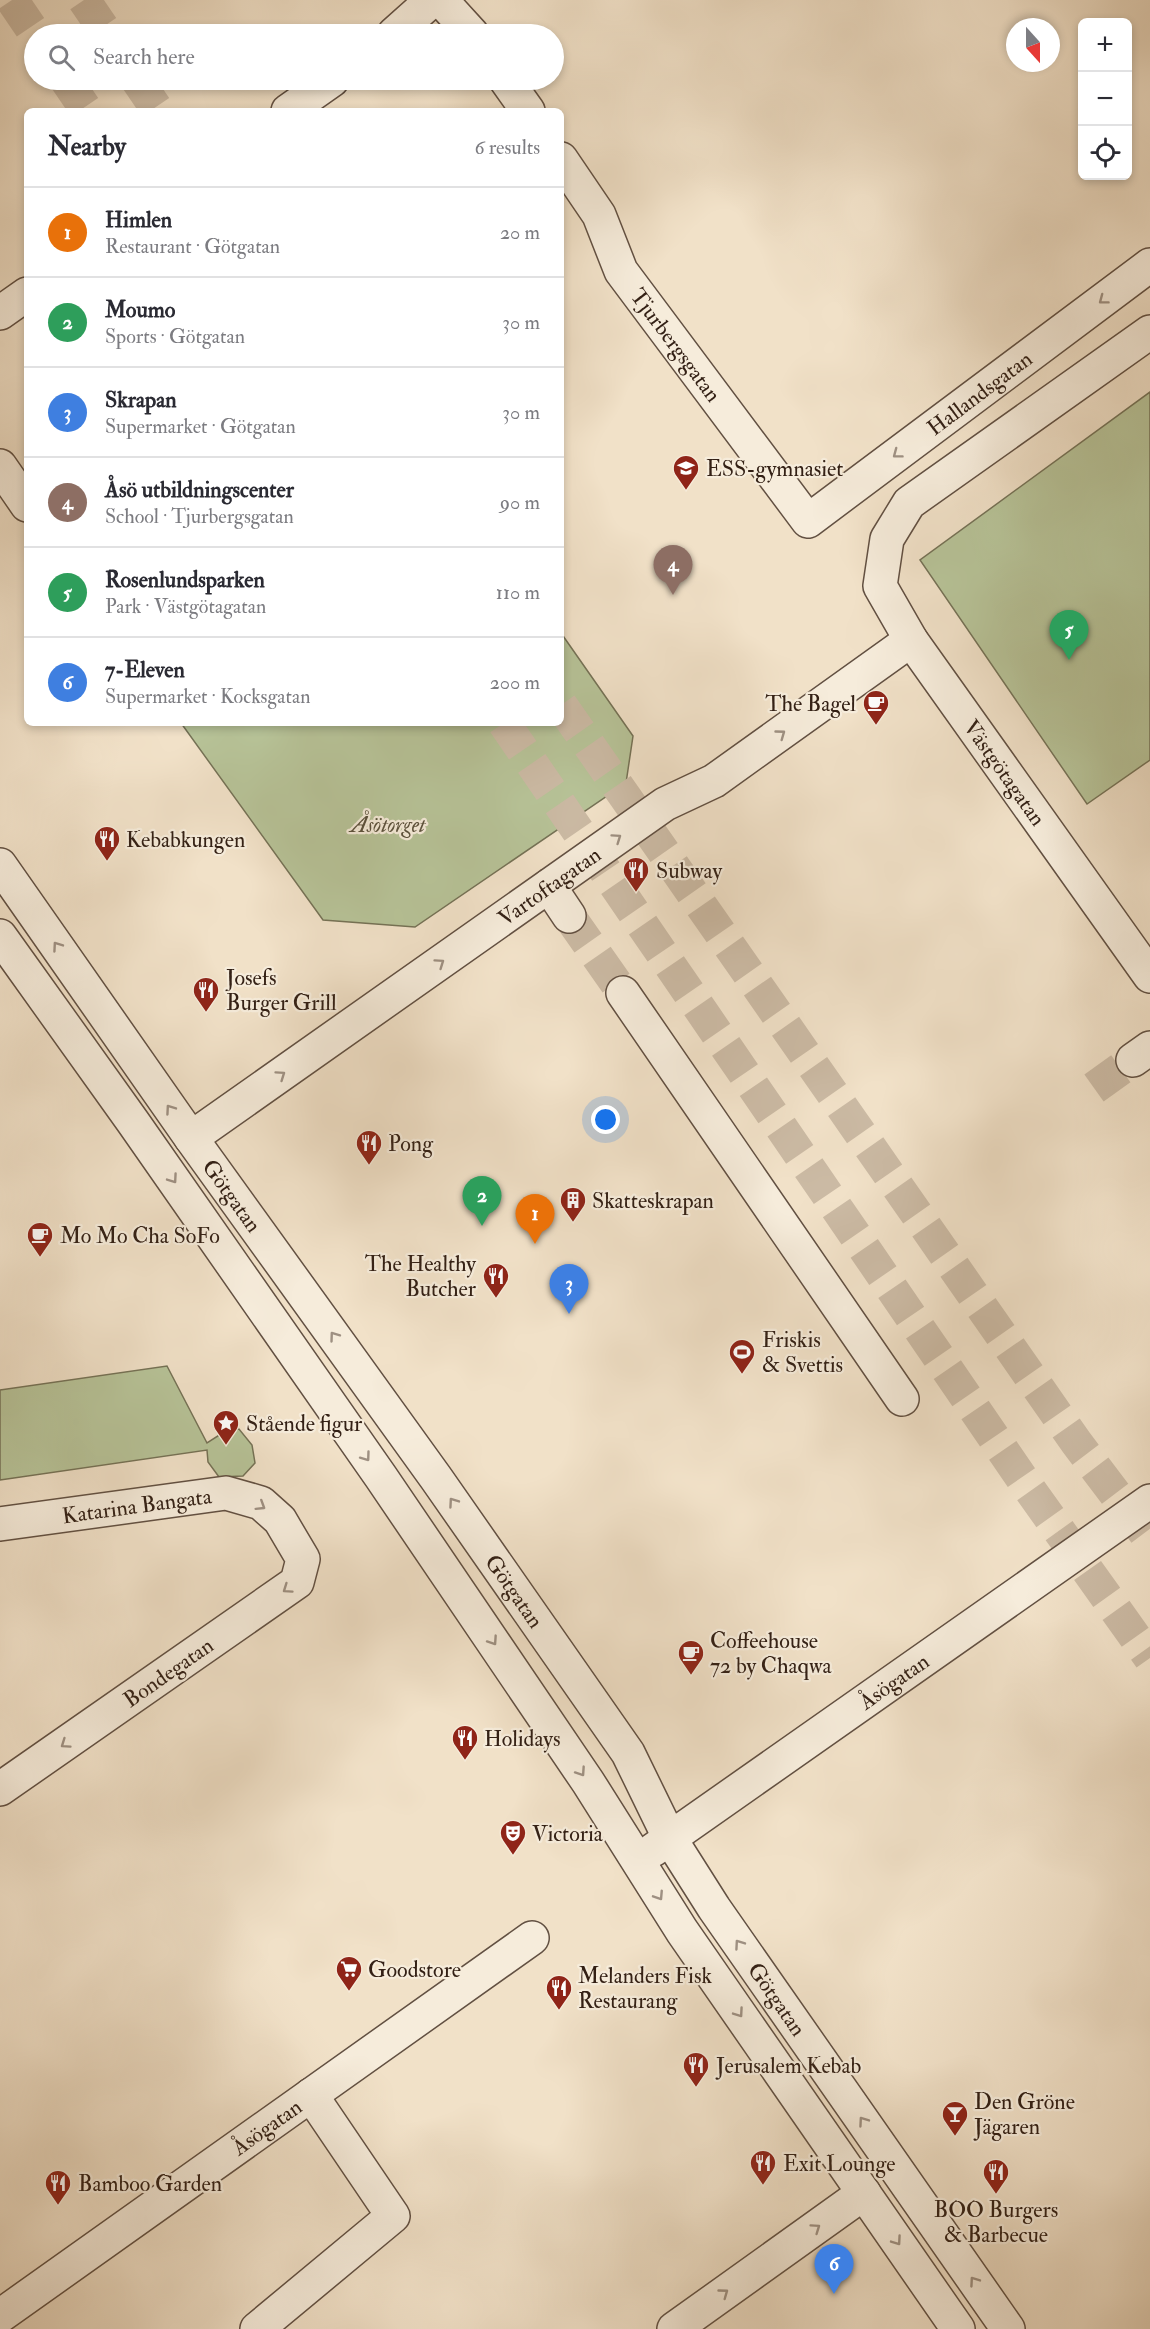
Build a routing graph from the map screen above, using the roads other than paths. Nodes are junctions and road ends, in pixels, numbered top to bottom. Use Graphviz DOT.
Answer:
graph roads {
  1 [pos="432,0"];
  2 [pos="441,0"];
  3 [pos="405,24"];
  4 [pos="463,24"];
  5 [pos="318,90"];
  6 [pos="513,90"];
  7 [pos="292,108"];
  8 [pos="526,108"];
  9 [pos="564,163"];
  10 [pos="1150,265"];
  11 [pos="24,296"];
  12 [pos="0,314"];
  13 [pos="1150,332"];
  14 [pos="0,466"];
  15 [pos="24,501"];
  16 [pos="808,521"];
  17 [pos="911,640"];
  18 [pos="0,865"];
  19 [pos="549,886"];
  20 [pos="569,916"];
  21 [pos="0,936"];
  22 [pos="1150,976"];
  23 [pos="623,993"];
  24 [pos="191,1138"];
  25 [pos="902,1399"];
  26 [pos="1150,1501"];
  27 [pos="0,1524"];
  28 [pos="293,1539"];
  29 [pos="0,1789"];
  30 [pos="669,1837"];
  31 [pos="637,1862"];
  32 [pos="532,1938"];
  33 [pos="311,2095"];
  34 [pos="864,2193"];
  35 [pos="0,2316"];
  36 [pos="256,2329"];
  37 [pos="674,2329"];
  38 [pos="958,2329"];
  39 [pos="1008,2329"];
  1 -- 3 [label="street"];
  2 -- 4 [label="street"];
  5 -- 7 [label="street"];
  6 -- 8 [label="street"];
  9 -- 16 [label="street, Tjurbergsgatan"];
  10 -- 16 [label="street, Hallandsgatan, one-way"];
  11 -- 12 [label="street"];
  13 -- 17 [label="street, Västgötagatan"];
  14 -- 15 [label="street"];
  19 -- 17 [label="street, Vartoftagatan, one-way"];
  17 -- 22 [label="street, Västgötagatan"];
  24 -- 18 [label="street, Götgatan, one-way"];
  19 -- 20 [label="street"];
  24 -- 19 [label="street, Vartoftagatan, one-way"];
  21 -- 31 [label="street, Götgatan, one-way"];
  23 -- 25 [label="street"];
  30 -- 24 [label="street, Götgatan, one-way"];
  26 -- 30 [label="street, Åsögatan"];
  27 -- 28 [label="street, Katarina Bangata, one-way"];
  28 -- 29 [label="street, Bondegatan, one-way"];
  30 -- 31 [label="street, Åsögatan"];
  39 -- 30 [label="street, Götgatan, one-way"];
  31 -- 34 [label="street, Götgatan, one-way"];
  32 -- 33 [label="street, Åsögatan"];
  33 -- 35 [label="street, Åsögatan"];
  33 -- 36 [label="street"];
  37 -- 34 [label="street, one-way"];
  34 -- 38 [label="street, Götgatan, one-way"];
}
